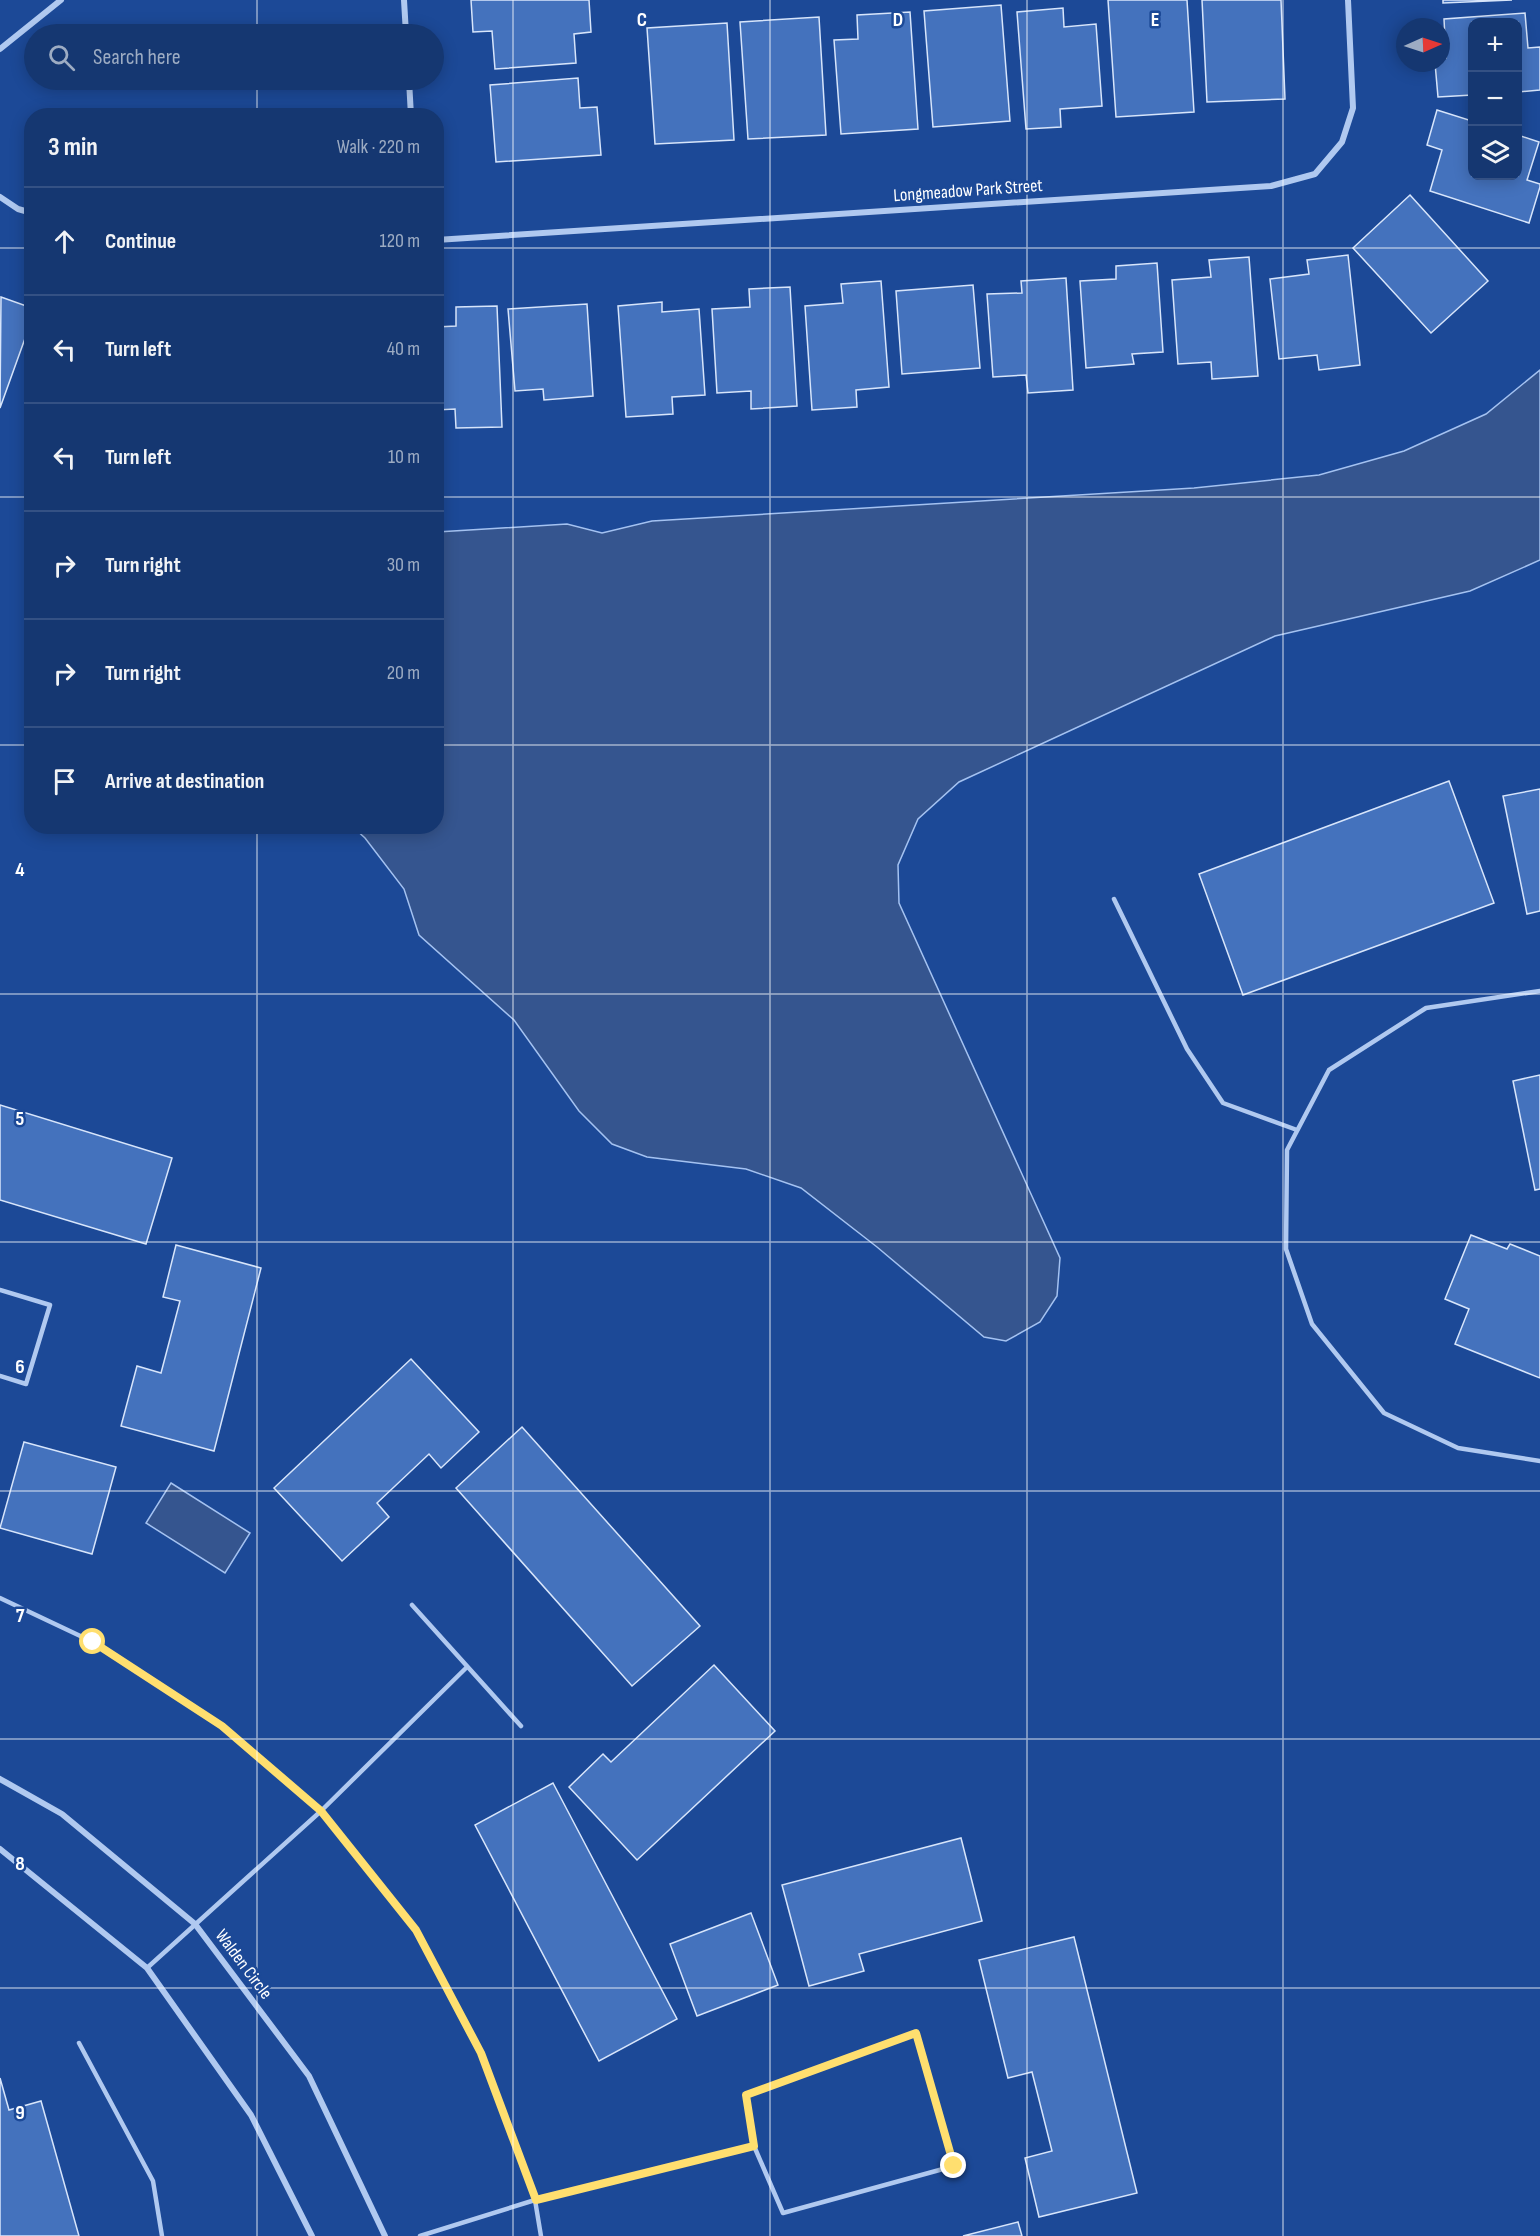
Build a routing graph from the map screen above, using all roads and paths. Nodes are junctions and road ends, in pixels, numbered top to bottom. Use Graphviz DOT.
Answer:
graph roads {
  1 [pos="61,0"];
  2 [pos="404,0"];
  3 [pos="1348,0"];
  4 [pos="31,24"];
  5 [pos="405,24"];
  6 [pos="24,30"];
  7 [pos="0,49"];
  8 [pos="410,90"];
  9 [pos="411,108"];
  10 [pos="0,197"];
  11 [pos="24,210"];
  12 [pos="444,239"];
  13 [pos="1114,899"];
  14 [pos="1540,991"];
  15 [pos="1298,1130"];
  16 [pos="0,1290"];
  17 [pos="0,1376"];
  18 [pos="1540,1461"];
  19 [pos="0,1598"];
  20 [pos="411,1605"];
  21 [pos="467,1667"];
  22 [pos="521,1726"];
  23 [pos="0,1779"];
  24 [pos="321,1811"];
  25 [pos="0,1849"];
  26 [pos="195,1924"];
  27 [pos="147,1968"];
  28 [pos="80,2043"];
  29 [pos="754,2146"];
  30 [pos="536,2200"];
  31 [pos="162,2236"];
  32 [pos="312,2236"];
  33 [pos="385,2236"];
  34 [pos="420,2236"];
  35 [pos="541,2236"];
  1 -- 4 [label="street"];
  2 -- 5 [label="street"];
  3 -- 12 [label="street, Longmeadow Park Street"];
  6 -- 7 [label="street"];
  8 -- 9 [label="street"];
  10 -- 11 [label="street"];
  13 -- 15 [label="lane"];
  14 -- 15 [label="lane"];
  15 -- 18 [label="lane"];
  16 -- 17 [label="lane"];
  19 -- 24 [label="lane"];
  20 -- 21 [label="lane"];
  21 -- 22 [label="lane"];
  21 -- 24 [label="lane"];
  23 -- 26 [label="street, Walden Circle"];
  24 -- 26 [label="lane"];
  24 -- 30 [label="lane"];
  25 -- 27 [label="street"];
  26 -- 27 [label="lane"];
  26 -- 33 [label="street, Walden Circle"];
  27 -- 32 [label="street"];
  28 -- 31 [label="lane"];
  29 -- 29 [label="lane"];
  29 -- 30 [label="lane"];
  30 -- 34 [label="lane"];
  30 -- 35 [label="lane"];
}
